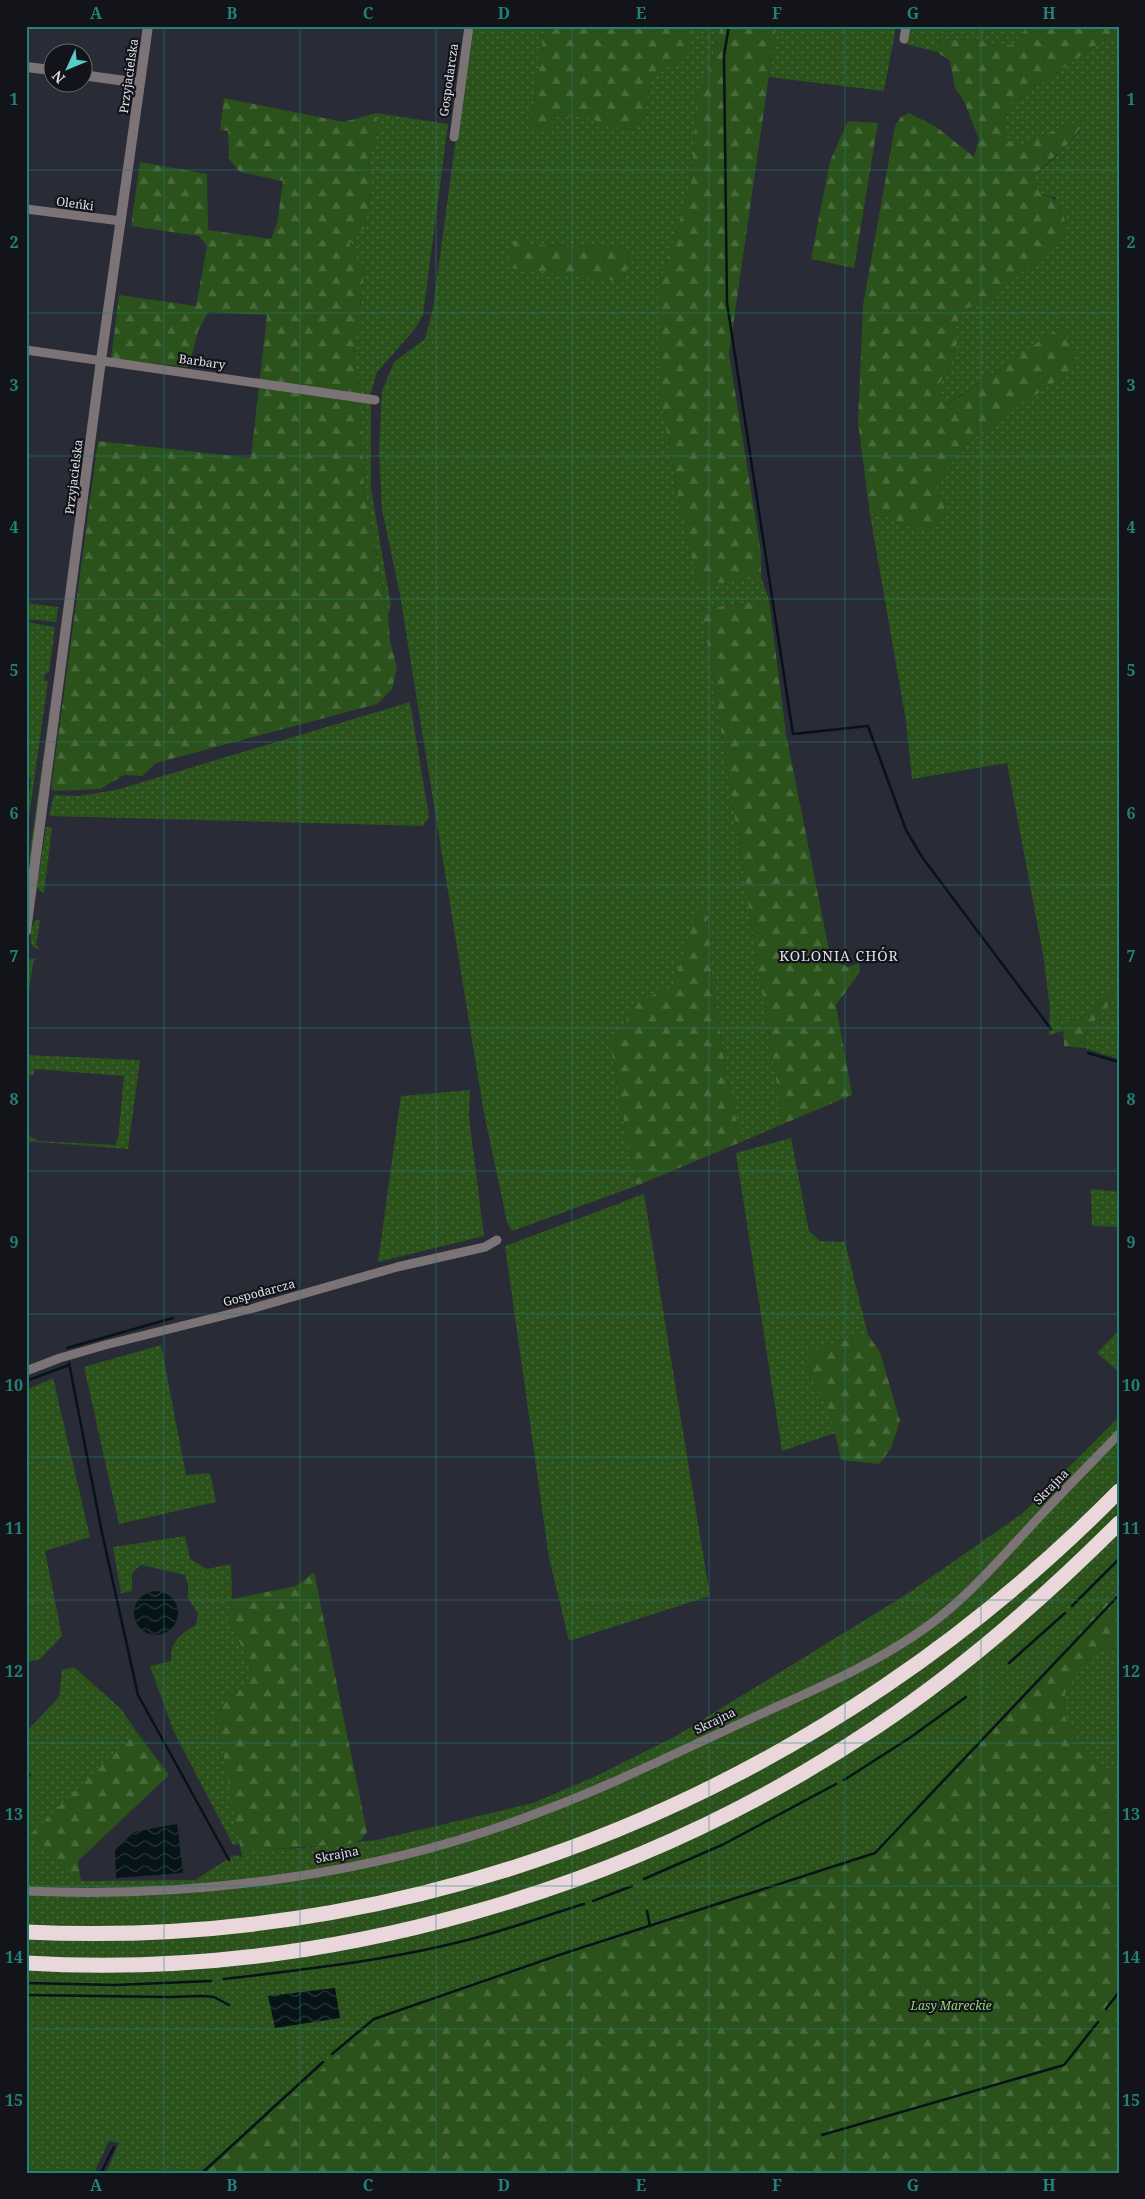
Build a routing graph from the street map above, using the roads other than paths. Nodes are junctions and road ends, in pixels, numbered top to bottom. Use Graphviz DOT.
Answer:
graph roads {
  1 [pos="148,26"];
  2 [pos="469,26"];
  3 [pos="906,26"];
  4 [pos="904,38"];
  5 [pos="26,67"];
  6 [pos="42,69"];
  7 [pos="92,76"];
  8 [pos="140,82"];
  9 [pos="454,137"];
  10 [pos="26,209"];
  11 [pos="121,221"];
  12 [pos="26,350"];
  13 [pos="101,360"];
  14 [pos="375,400"];
  15 [pos="26,932"];
  16 [pos="497,1240"];
  17 [pos="26,1371"];
  18 [pos="1119,1434"];
  19 [pos="1119,1491"];
  20 [pos="1119,1523"];
  21 [pos="26,1891"];
  22 [pos="26,1932"];
  23 [pos="26,1963"];
  1 -- 8 [label="street, Przyjacielska"];
  2 -- 9 [label="street, Gospodarcza"];
  3 -- 4 [label="street"];
  5 -- 6 [label="street"];
  7 -- 8 [label="street"];
  8 -- 11 [label="street, Przyjacielska"];
  10 -- 11 [label="street, Oleńki"];
  11 -- 13 [label="street, Przyjacielska"];
  12 -- 13 [label="street, Barbary"];
  13 -- 14 [label="street, Barbary"];
  13 -- 15 [label="street, Przyjacielska"];
  16 -- 17 [label="street, Gospodarcza"];
  18 -- 21 [label="street, Skrajna"];
  19 -- 22 [label="highway"];
  20 -- 23 [label="highway"];
}
